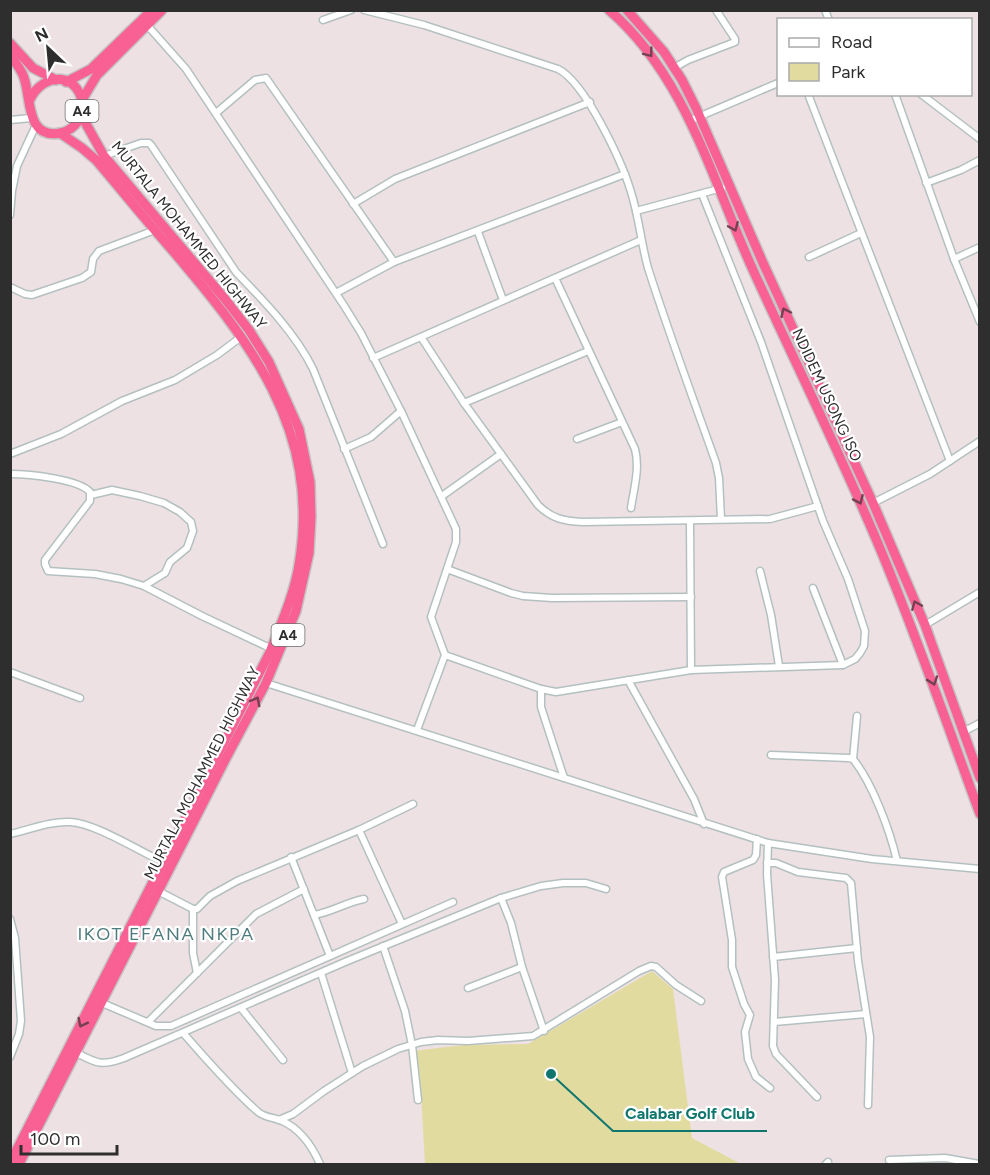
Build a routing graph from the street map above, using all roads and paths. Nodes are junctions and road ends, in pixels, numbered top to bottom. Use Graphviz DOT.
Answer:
graph roads {
  1 [pos="152,10"];
  2 [pos="162,10"];
  3 [pos="351,10"];
  4 [pos="364,10"];
  5 [pos="609,10"];
  6 [pos="627,10"];
  7 [pos="716,10"];
  8 [pos="323,20"];
  9 [pos="147,25"];
  10 [pos="10,44"];
  11 [pos="10,55"];
  12 [pos="674,68"];
  13 [pos="56,80"];
  14 [pos="682,80"];
  15 [pos="66,82"];
  16 [pos="777,83"];
  17 [pos="671,86"];
  18 [pos="808,96"];
  19 [pos="896,96"];
  20 [pos="924,96"];
  21 [pos="82,100"];
  22 [pos="29,102"];
  23 [pos="590,102"];
  24 [pos="216,113"];
  25 [pos="81,115"];
  26 [pos="700,116"];
  27 [pos="10,120"];
  28 [pos="689,121"];
  29 [pos="34,122"];
  30 [pos="60,133"];
  31 [pos="980,139"];
  32 [pos="104,156"];
  33 [pos="980,160"];
  34 [pos="625,174"];
  35 [pos="926,183"];
  36 [pos="730,187"];
  37 [pos="718,190"];
  38 [pos="702,194"];
  39 [pos="353,204"];
  40 [pos="636,211"];
  41 [pos="10,215"];
  42 [pos="155,230"];
  43 [pos="478,232"];
  44 [pos="861,233"];
  45 [pos="641,240"];
  46 [pos="980,247"];
  47 [pos="809,257"];
  48 [pos="954,260"];
  49 [pos="394,262"];
  50 [pos="555,278"];
  51 [pos="10,287"];
  52 [pos="336,293"];
  53 [pos="504,300"];
  54 [pos="980,322"];
  55 [pos="242,336"];
  56 [pos="421,337"];
  57 [pos="588,351"];
  58 [pos="374,358"];
  59 [pos="464,404"];
  60 [pos="401,411"];
  61 [pos="622,423"];
  62 [pos="576,439"];
  63 [pos="980,441"];
  64 [pos="344,449"];
  65 [pos="10,454"];
  66 [pos="501,454"];
  67 [pos="950,461"];
  68 [pos="10,474"];
  69 [pos="91,495"];
  70 [pos="442,496"];
  71 [pos="873,504"];
  72 [pos="818,507"];
  73 [pos="631,508"];
  74 [pos="721,519"];
  75 [pos="690,521"];
  76 [pos="383,544"];
  77 [pos="447,569"];
  78 [pos="760,571"];
  79 [pos="144,586"];
  80 [pos="813,588"];
  81 [pos="980,592"];
  82 [pos="691,597"];
  83 [pos="925,626"];
  84 [pos="272,649"];
  85 [pos="445,656"];
  86 [pos="843,665"];
  87 [pos="779,666"];
  88 [pos="691,670"];
  89 [pos="10,672"];
  90 [pos="628,680"];
  91 [pos="266,683"];
  92 [pos="541,689"];
  93 [pos="80,698"];
  94 [pos="857,716"];
  95 [pos="980,723"];
  96 [pos="417,730"];
  97 [pos="963,732"];
  98 [pos="771,755"];
  99 [pos="853,759"];
  100 [pos="564,778"];
  101 [pos="980,778"];
  102 [pos="413,804"];
  103 [pos="980,814"];
  104 [pos="704,824"];
  105 [pos="359,830"];
  106 [pos="10,834"];
  107 [pos="757,839"];
  108 [pos="768,843"];
  109 [pos="291,857"];
  110 [pos="897,861"];
  111 [pos="163,862"];
  112 [pos="767,863"];
  113 [pos="980,869"];
  114 [pos="304,889"];
  115 [pos="606,889"];
  116 [pos="159,891"];
  117 [pos="501,898"];
  118 [pos="364,899"];
  119 [pos="453,902"];
  120 [pos="193,909"];
  121 [pos="314,915"];
  122 [pos="10,919"];
  123 [pos="402,924"];
  124 [pos="383,946"];
  125 [pos="857,948"];
  126 [pos="330,956"];
  127 [pos="773,957"];
  128 [pos="522,967"];
  129 [pos="197,973"];
  130 [pos="321,973"];
  131 [pos="468,987"];
  132 [pos="701,1001"];
  133 [pos="102,1003"];
  134 [pos="241,1008"];
  135 [pos="866,1014"];
  136 [pos="148,1022"];
  137 [pos="774,1022"];
  138 [pos="544,1030"];
  139 [pos="184,1034"];
  140 [pos="412,1045"];
  141 [pos="77,1053"];
  142 [pos="10,1057"];
  143 [pos="283,1060"];
  144 [pos="352,1073"];
  145 [pos="770,1088"];
  146 [pos="817,1097"];
  147 [pos="418,1100"];
  148 [pos="868,1105"];
  149 [pos="279,1120"];
  150 [pos="889,1160"];
  151 [pos="10,1163"];
  152 [pos="19,1164"];
  153 [pos="320,1164"];
  154 [pos="979,1164"];
  1 -- 15 [label="highway"];
  2 -- 9 [label="highway"];
  3 -- 8 [label="street"];
  4 -- 23 [label="street"];
  5 -- 17 [label="highway, NDIDEM USONG ISO, one-way"];
  6 -- 12 [label="highway, NDIDEM USONG ISO"];
  7 -- 12 [label="street"];
  9 -- 21 [label="highway"];
  9 -- 24 [label="street"];
  10 -- 13 [label="highway, A4"];
  11 -- 22 [label="highway"];
  12 -- 14 [label="highway, NDIDEM USONG ISO"];
  13 -- 15 [label="highway, A4"];
  13 -- 22 [label="highway"];
  14 -- 17 [label="highway"];
  14 -- 26 [label="highway, NDIDEM USONG ISO"];
  15 -- 21 [label="highway, A4"];
  16 -- 26 [label="street"];
  17 -- 28 [label="highway, NDIDEM USONG ISO"];
  18 -- 44 [label="street"];
  19 -- 35 [label="street"];
  20 -- 31 [label="street"];
  21 -- 25 [label="highway, A4"];
  22 -- 29 [label="highway"];
  23 -- 34 [label="street"];
  23 -- 39 [label="street"];
  24 -- 39 [label="street"];
  24 -- 52 [label="street"];
  25 -- 30 [label="highway, A4"];
  25 -- 32 [label="highway, MURTALA MOHAMMED HIGHWAY / A4"];
  26 -- 28 [label="street"];
  26 -- 36 [label="highway, NDIDEM USONG ISO"];
  27 -- 29 [label="street"];
  28 -- 37 [label="highway, NDIDEM USONG ISO"];
  29 -- 30 [label="highway, A4"];
  29 -- 41 [label="street"];
  30 -- 42 [label="highway, MURTALA MOHAMMED HIGHWAY / A4"];
  32 -- 64 [label="street"];
  32 -- 91 [label="highway, MURTALA MOHAMMED HIGHWAY / A4"];
  33 -- 35 [label="street"];
  34 -- 40 [label="street"];
  34 -- 43 [label="street"];
  35 -- 48 [label="street"];
  36 -- 37 [label="street"];
  71 -- 36 [label="highway, NDIDEM USONG ISO, one-way"];
  37 -- 38 [label="street"];
  37 -- 103 [label="highway, NDIDEM USONG ISO, one-way"];
  38 -- 40 [label="street"];
  38 -- 72 [label="street"];
  39 -- 49 [label="street"];
  40 -- 45 [label="street"];
  42 -- 51 [label="street"];
  42 -- 55 [label="highway, MURTALA MOHAMMED HIGHWAY / A4"];
  43 -- 49 [label="street"];
  43 -- 53 [label="street"];
  44 -- 47 [label="street"];
  44 -- 67 [label="street"];
  45 -- 50 [label="street"];
  45 -- 74 [label="street"];
  46 -- 48 [label="street"];
  48 -- 54 [label="street"];
  49 -- 52 [label="street"];
  50 -- 53 [label="street"];
  50 -- 57 [label="street"];
  52 -- 58 [label="street"];
  53 -- 56 [label="street"];
  55 -- 65 [label="street"];
  55 -- 84 [label="highway, MURTALA MOHAMMED HIGHWAY / A4"];
  56 -- 58 [label="street"];
  56 -- 59 [label="street"];
  57 -- 59 [label="street"];
  57 -- 61 [label="street"];
  58 -- 60 [label="street"];
  59 -- 66 [label="street"];
  60 -- 64 [label="street"];
  60 -- 70 [label="street"];
  61 -- 62 [label="street"];
  61 -- 73 [label="street"];
  63 -- 67 [label="street"];
  64 -- 76 [label="street"];
  66 -- 70 [label="street"];
  66 -- 75 [label="street"];
  67 -- 71 [label="street"];
  68 -- 69 [label="street"];
  69 -- 79 [label="street"];
  69 -- 79 [label="street"];
  70 -- 77 [label="street"];
  83 -- 71 [label="highway, NDIDEM USONG ISO, one-way"];
  72 -- 74 [label="street"];
  72 -- 86 [label="street"];
  74 -- 75 [label="street"];
  75 -- 82 [label="street"];
  77 -- 82 [label="street"];
  77 -- 85 [label="street"];
  78 -- 87 [label="street"];
  79 -- 84 [label="street"];
  80 -- 86 [label="street"];
  81 -- 83 [label="street"];
  82 -- 88 [label="street"];
  83 -- 97 [label="highway, NDIDEM USONG ISO"];
  84 -- 111 [label="highway, MURTALA MOHAMMED HIGHWAY / A4"];
  85 -- 92 [label="street"];
  85 -- 96 [label="street"];
  86 -- 87 [label="street"];
  87 -- 88 [label="street"];
  88 -- 90 [label="street"];
  89 -- 93 [label="street"];
  90 -- 92 [label="street"];
  90 -- 104 [label="street"];
  91 -- 96 [label="street"];
  116 -- 91 [label="highway, MURTALA MOHAMMED HIGHWAY / A4, one-way"];
  92 -- 100 [label="street"];
  94 -- 99 [label="street"];
  95 -- 97 [label="street"];
  96 -- 100 [label="street"];
  97 -- 101 [label="highway, NDIDEM USONG ISO"];
  98 -- 99 [label="street"];
  99 -- 110 [label="street"];
  100 -- 104 [label="street"];
  102 -- 105 [label="street"];
  104 -- 107 [label="street"];
  105 -- 109 [label="street"];
  105 -- 123 [label="street"];
  106 -- 111 [label="street"];
  107 -- 108 [label="street"];
  107 -- 145 [label="street"];
  108 -- 110 [label="street"];
  108 -- 112 [label="street"];
  109 -- 114 [label="street"];
  109 -- 120 [label="street"];
  110 -- 113 [label="street"];
  111 -- 151 [label="highway, MURTALA MOHAMMED HIGHWAY / A4, one-way"];
  112 -- 125 [label="street"];
  112 -- 127 [label="street"];
  114 -- 121 [label="street"];
  114 -- 129 [label="street"];
  115 -- 117 [label="street"];
  116 -- 120 [label="street"];
  116 -- 133 [label="highway, MURTALA MOHAMMED HIGHWAY / A4"];
  117 -- 124 [label="street"];
  117 -- 128 [label="street"];
  118 -- 121 [label="street"];
  119 -- 123 [label="street"];
  120 -- 129 [label="street"];
  121 -- 126 [label="street"];
  122 -- 142 [label="street"];
  123 -- 126 [label="street"];
  124 -- 130 [label="street"];
  124 -- 140 [label="street"];
  125 -- 127 [label="street"];
  125 -- 135 [label="street"];
  126 -- 136 [label="street"];
  127 -- 137 [label="street"];
  128 -- 131 [label="street"];
  128 -- 138 [label="street"];
  129 -- 136 [label="street"];
  130 -- 134 [label="street"];
  130 -- 144 [label="street"];
  132 -- 138 [label="street"];
  133 -- 136 [label="street"];
  133 -- 141 [label="highway, MURTALA MOHAMMED HIGHWAY / A4"];
  134 -- 139 [label="street"];
  134 -- 143 [label="street"];
  135 -- 137 [label="street"];
  135 -- 148 [label="street"];
  137 -- 146 [label="street"];
  138 -- 140 [label="street"];
  139 -- 141 [label="street"];
  139 -- 149 [label="street"];
  140 -- 144 [label="street"];
  140 -- 147 [label="street"];
  141 -- 152 [label="highway, MURTALA MOHAMMED HIGHWAY / A4"];
  144 -- 149 [label="street"];
  149 -- 153 [label="street"];
  150 -- 154 [label="street"];
}
